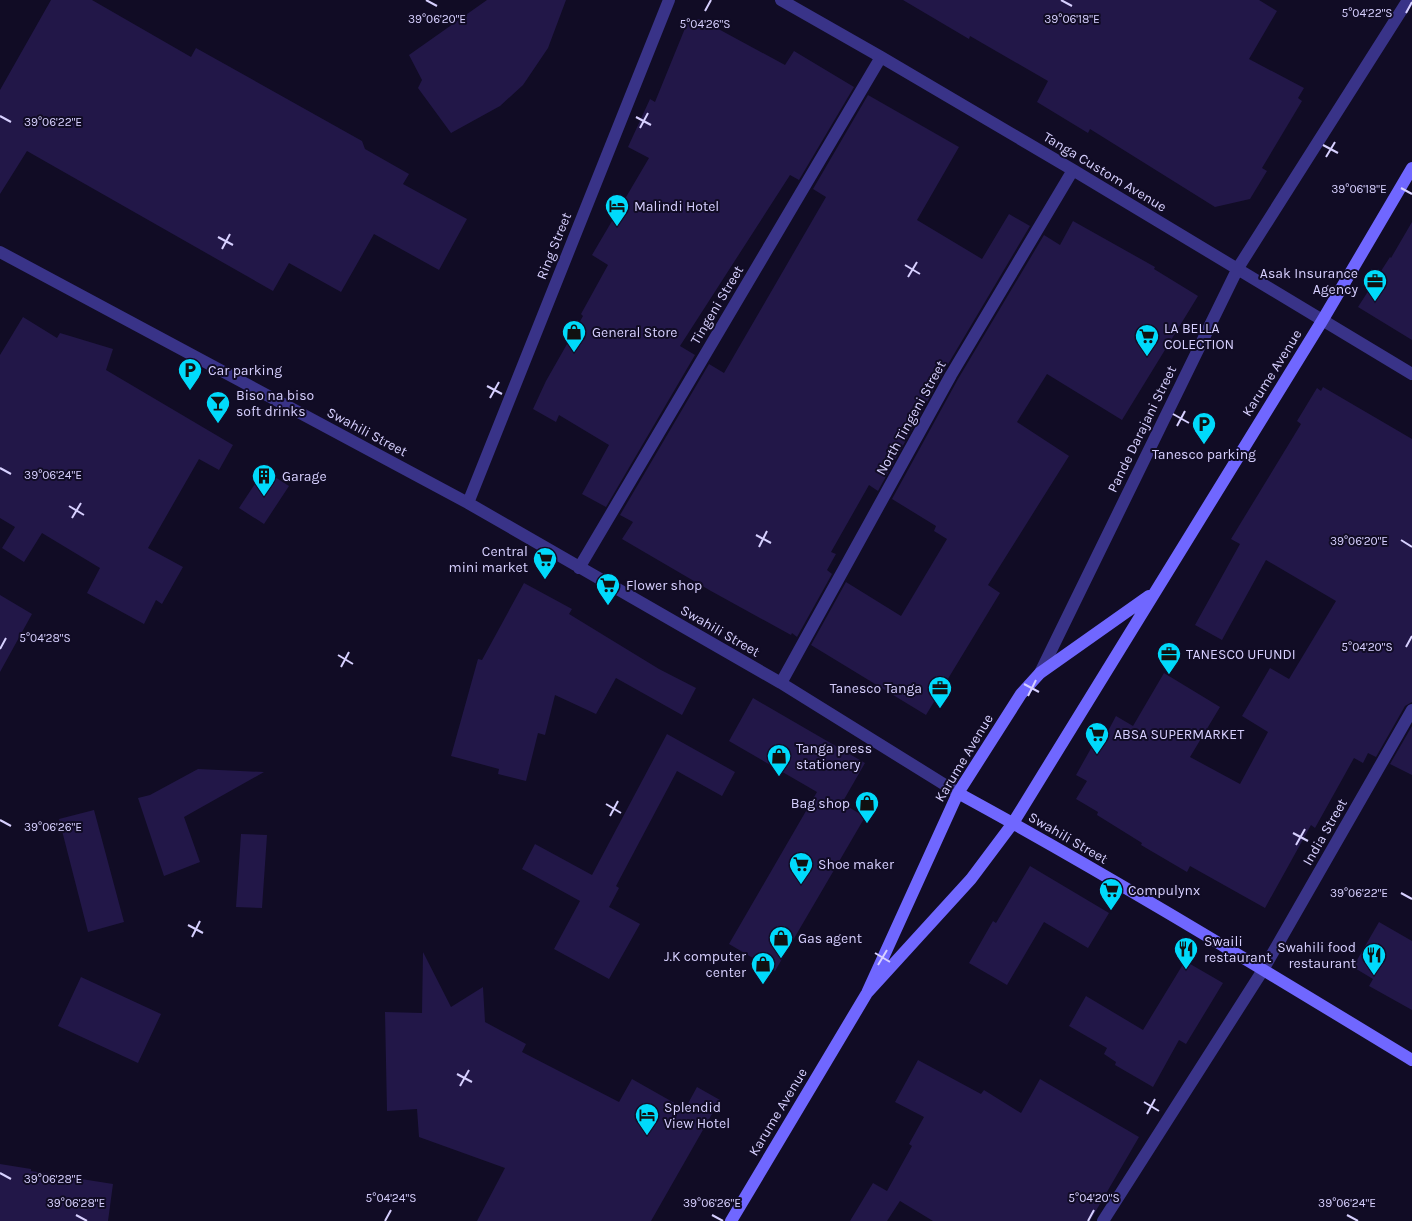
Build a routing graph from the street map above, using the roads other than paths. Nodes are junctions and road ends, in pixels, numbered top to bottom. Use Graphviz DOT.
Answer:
graph roads {
  1 [pos="669,0"];
  2 [pos="781,0"];
  3 [pos="1408,0"];
  4 [pos="881,57"];
  5 [pos="1412,168"];
  6 [pos="1073,170"];
  7 [pos="0,252"];
  8 [pos="1238,268"];
  9 [pos="1322,321"];
  10 [pos="1412,374"];
  11 [pos="468,503"];
  12 [pos="579,568"];
  13 [pos="1155,592"];
  14 [pos="1040,673"];
  15 [pos="781,683"];
  16 [pos="1412,710"];
  17 [pos="958,793"];
  18 [pos="1013,823"];
  19 [pos="1263,970"];
  20 [pos="867,992"];
  21 [pos="1412,1060"];
  22 [pos="731,1221"];
  23 [pos="1103,1221"];
  1 -- 11 [label="street, Ring Street"];
  2 -- 4 [label="street, Tanga Custom Avenue"];
  3 -- 8 [label="street, Pande Darajani Street"];
  4 -- 6 [label="street, Tanga Custom Avenue"];
  4 -- 12 [label="street, Tingeni Street"];
  5 -- 9 [label="main road, Karume Avenue"];
  6 -- 8 [label="street, Tanga Custom Avenue"];
  6 -- 15 [label="street, North Tingeni Street"];
  7 -- 11 [label="street, Swahili Street"];
  8 -- 9 [label="street, Tanga Custom Avenue"];
  8 -- 14 [label="street, Pande Darajani Street"];
  9 -- 10 [label="street, Tanga Custom Avenue"];
  9 -- 13 [label="main road, Karume Avenue"];
  11 -- 12 [label="street, Swahili Street"];
  12 -- 15 [label="street, Swahili Street"];
  13 -- 14 [label="main road, Karume Avenue"];
  13 -- 18 [label="main road, Karume Avenue"];
  14 -- 17 [label="main road, Karume Avenue"];
  15 -- 17 [label="street, Swahili Street"];
  16 -- 19 [label="street, India Street"];
  17 -- 18 [label="main road, Swahili Street"];
  17 -- 20 [label="main road, Karume Avenue"];
  18 -- 19 [label="main road, Swahili Street"];
  18 -- 20 [label="main road, Karume Avenue"];
  19 -- 21 [label="main road, Swahili Street"];
  19 -- 23 [label="street, India Street"];
  20 -- 22 [label="main road, Karume Avenue"];
}
